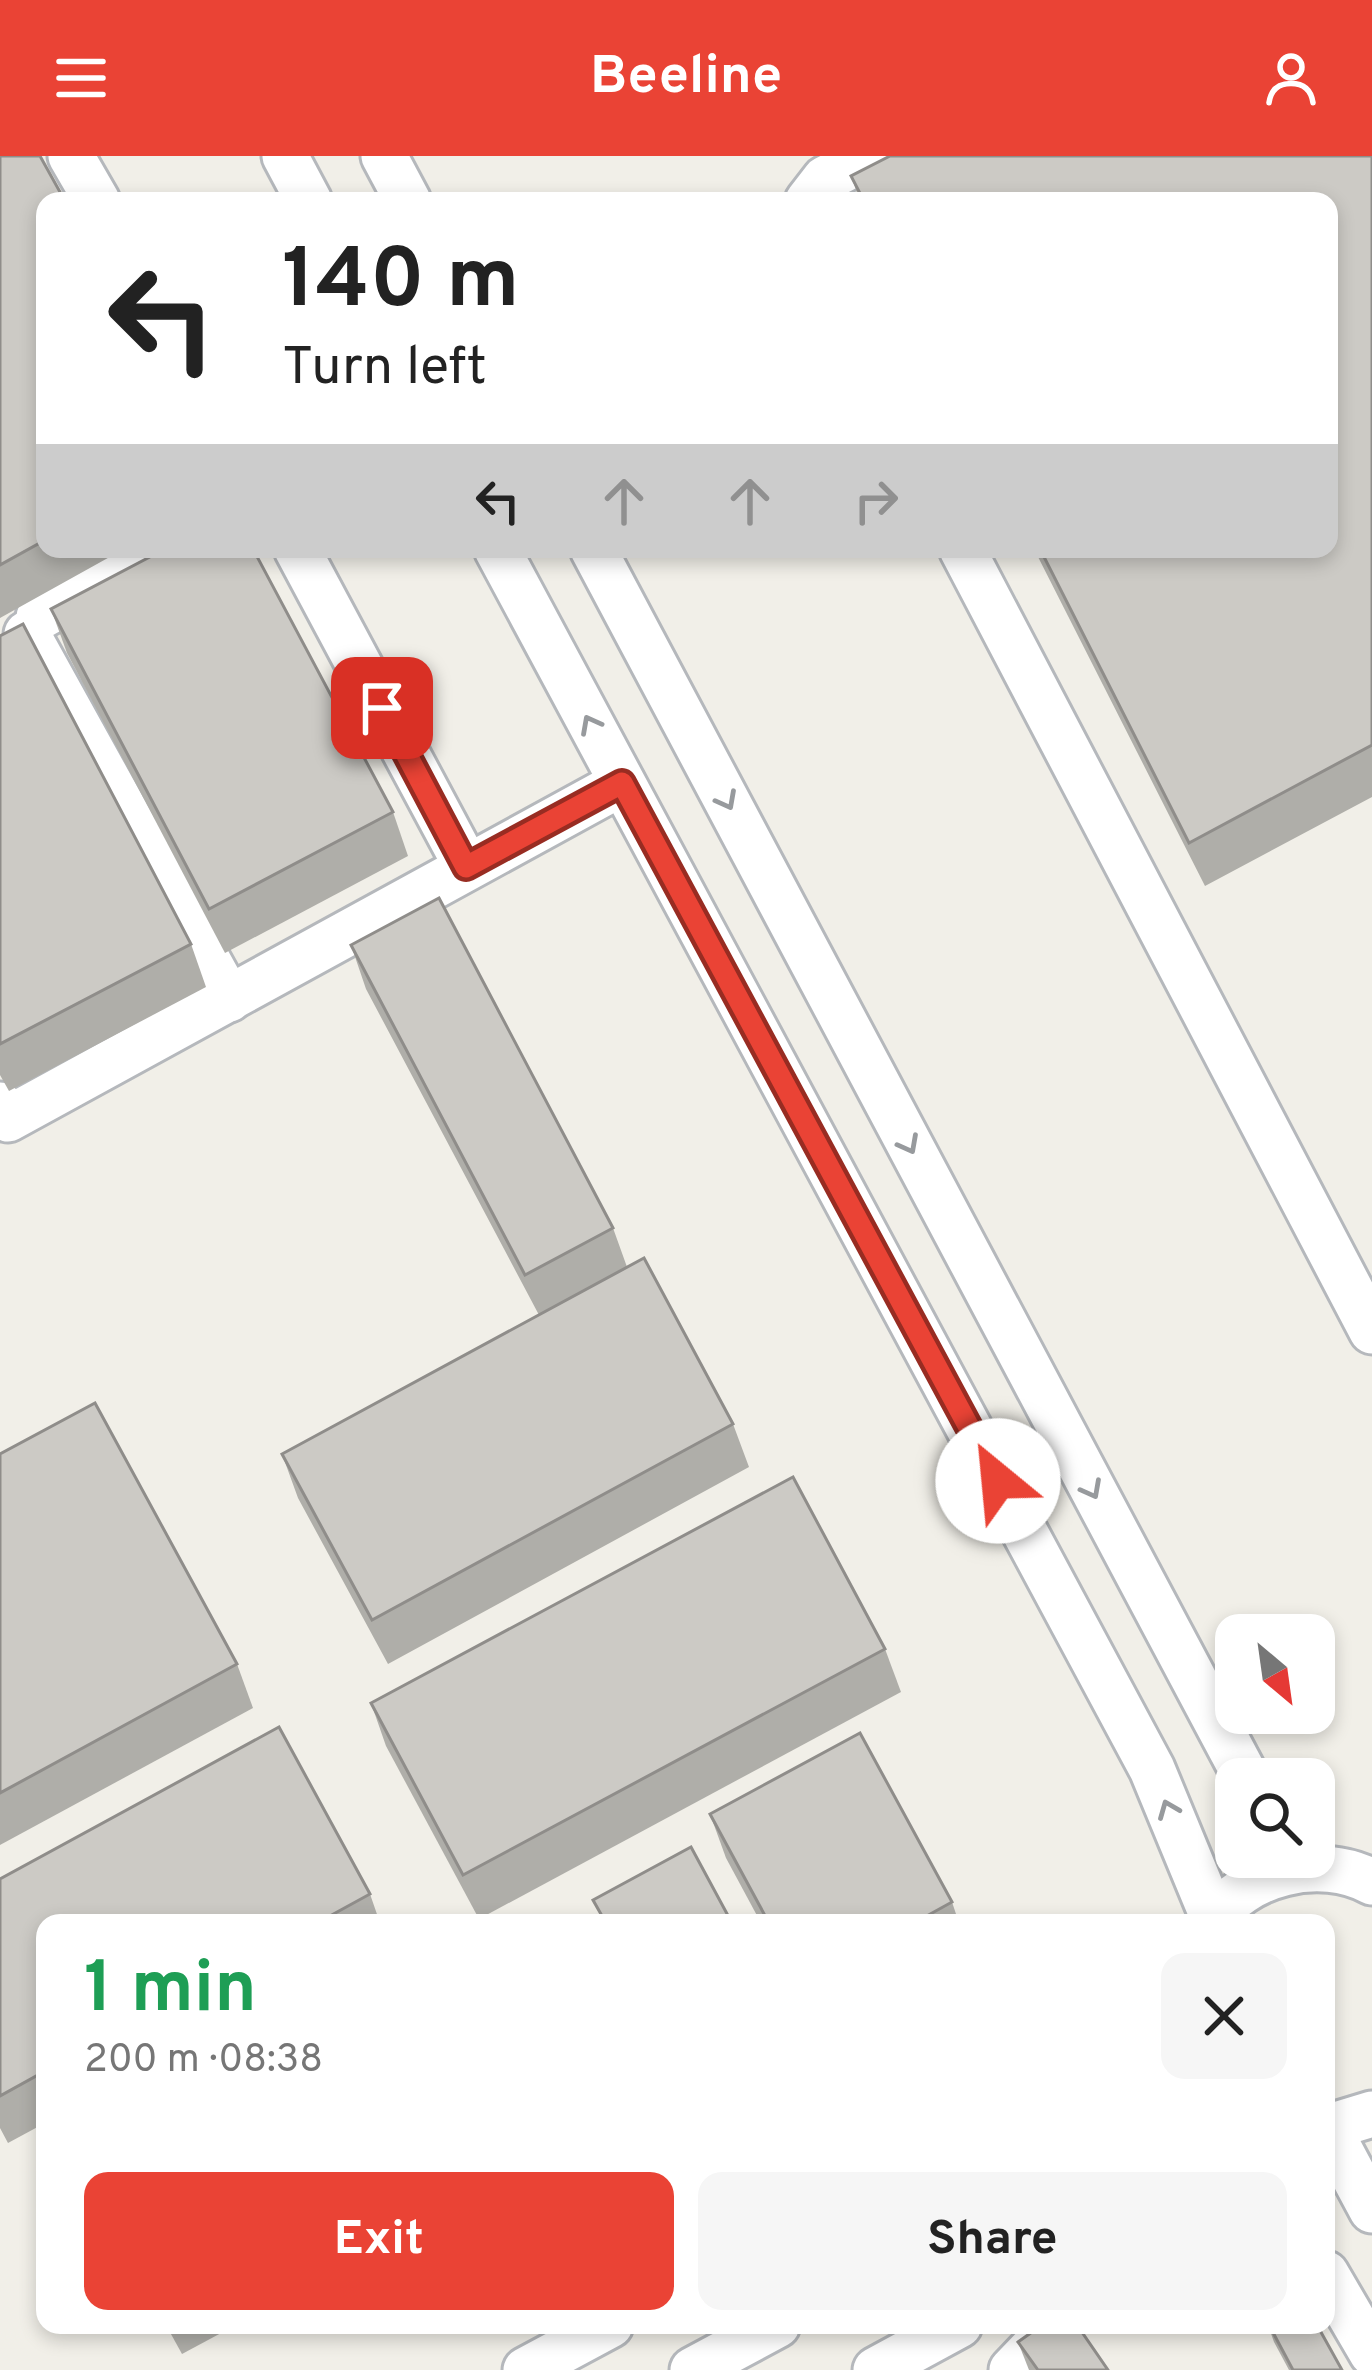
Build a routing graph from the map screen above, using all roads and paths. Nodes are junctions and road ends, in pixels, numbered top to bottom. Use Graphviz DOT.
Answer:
graph roads {
  1 [pos="71,156"];
  2 [pos="285,156"];
  3 [pos="385,156"];
  4 [pos="869,156"];
  5 [pos="92,192"];
  6 [pos="304,192"];
  7 [pos="403,192"];
  8 [pos="815,192"];
  9 [pos="145,558"];
  10 [pos="302,558"];
  11 [pos="501,558"];
  12 [pos="598,558"];
  13 [pos="967,558"];
  14 [pos="11,633"];
  15 [pos="622,783"];
  16 [pos="466,867"];
  17 [pos="229,998"];
  18 [pos="0,1105"];
  19 [pos="1372,1331"];
  20 [pos="1236,1758"];
  21 [pos="1265,1878"];
  22 [pos="1209,1914"];
  23 [pos="1218,1914"];
  24 [pos="1372,2114"];
  25 [pos="1335,2126"];
  26 [pos="1335,2143"];
  27 [pos="1372,2210"];
  28 [pos="1335,2289"];
  29 [pos="593,2334"];
  30 [pos="760,2334"];
  31 [pos="942,2334"];
  32 [pos="1046,2334"];
  33 [pos="1372,2353"];
  34 [pos="526,2370"];
  35 [pos="693,2370"];
  36 [pos="876,2370"];
  37 [pos="1012,2370"];
  1 -- 5 [label="street"];
  2 -- 6 [label="street"];
  3 -- 7 [label="street"];
  4 -- 8 [label="street"];
  9 -- 14 [label="street"];
  10 -- 16 [label="street"];
  15 -- 11 [label="street, one-way"];
  12 -- 20 [label="street, one-way"];
  13 -- 19 [label="street"];
  14 -- 17 [label="street"];
  15 -- 16 [label="street"];
  22 -- 15 [label="street, one-way"];
  16 -- 17 [label="street"];
  17 -- 18 [label="street"];
  21 -- 23 [label="street"];
  24 -- 25 [label="street"];
  26 -- 27 [label="street"];
  28 -- 33 [label="street"];
  29 -- 34 [label="street"];
  30 -- 35 [label="street"];
  31 -- 36 [label="street"];
  32 -- 37 [label="street"];
}
